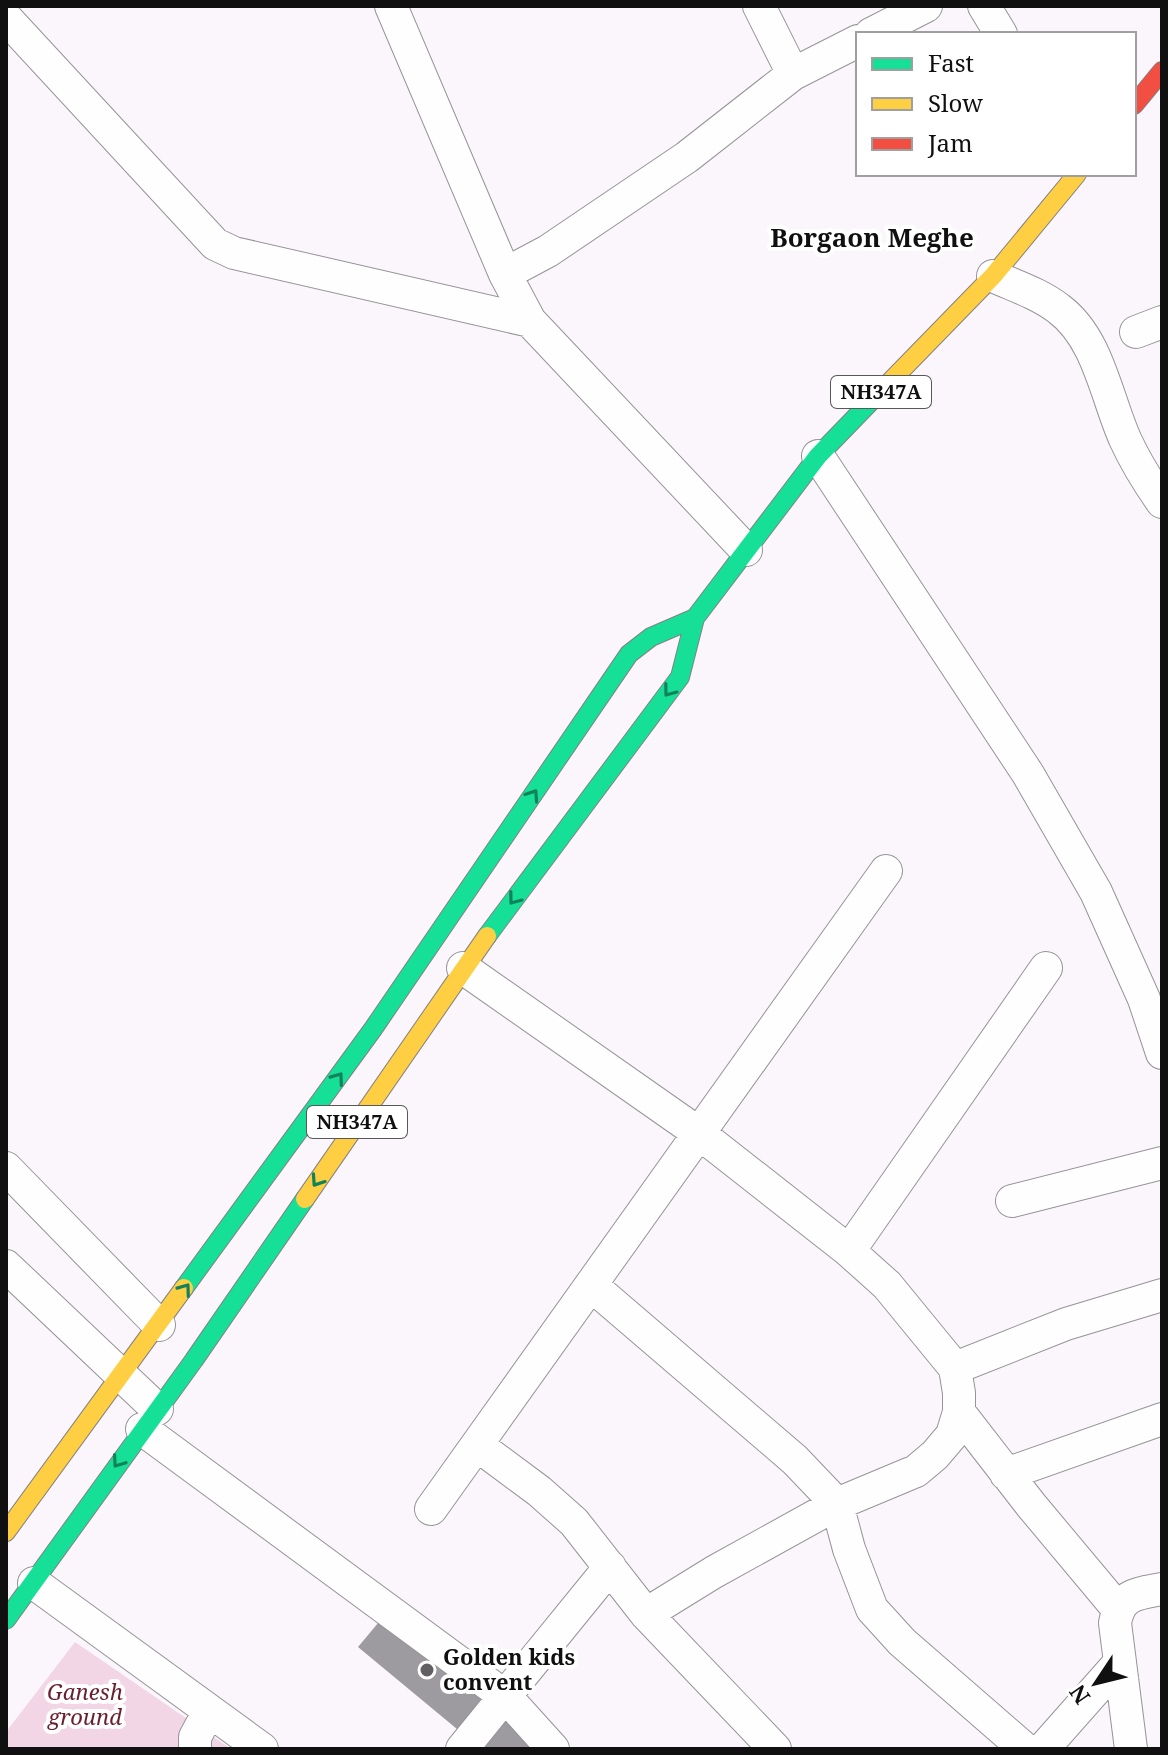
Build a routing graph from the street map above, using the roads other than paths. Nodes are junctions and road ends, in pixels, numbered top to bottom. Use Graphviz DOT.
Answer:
graph roads {
  1 [pos="391,6"];
  2 [pos="759,6"];
  3 [pos="926,6"];
  4 [pos="984,6"];
  5 [pos="6,18"];
  6 [pos="875,32"];
  7 [pos="1000,32"];
  8 [pos="856,42"];
  9 [pos="1162,71"];
  10 [pos="793,74"];
  11 [pos="1136,103"];
  12 [pos="1075,176"];
  13 [pos="505,274"];
  14 [pos="993,276"];
  15 [pos="530,321"];
  16 [pos="818,456"];
  17 [pos="1162,502"];
  18 [pos="746,550"];
  19 [pos="695,618"];
  20 [pos="886,871"];
  21 [pos="463,968"];
  22 [pos="1046,968"];
  23 [pos="1162,1053"];
  24 [pos="700,1134"];
  25 [pos="1162,1163"];
  26 [pos="6,1168"];
  27 [pos="1012,1201"];
  28 [pos="849,1251"];
  29 [pos="6,1266"];
  30 [pos="591,1285"];
  31 [pos="1162,1295"];
  32 [pos="159,1325"];
  33 [pos="955,1368"];
  34 [pos="122,1375"];
  35 [pos="959,1412"];
  36 [pos="149,1419"];
  37 [pos="1162,1419"];
  38 [pos="477,1445"];
  39 [pos="1006,1474"];
  40 [pos="837,1504"];
  41 [pos="431,1509"];
  42 [pos="6,1532"];
  43 [pos="610,1567"];
  44 [pos="34,1583"];
  45 [pos="1162,1589"];
  46 [pos="1118,1609"];
  47 [pos="646,1614"];
  48 [pos="6,1620"];
  49 [pos="1120,1662"];
  50 [pos="506,1697"];
  51 [pos="209,1711"];
  52 [pos="195,1749"];
  53 [pos="262,1749"];
  54 [pos="462,1749"];
  55 [pos="553,1749"];
  56 [pos="775,1749"];
  57 [pos="1025,1749"];
  58 [pos="1043,1749"];
  59 [pos="1131,1749"];
  1 -- 13 [label="street"];
  2 -- 10 [label="street"];
  3 -- 6 [label="street"];
  4 -- 7 [label="street"];
  5 -- 15 [label="street"];
  8 -- 10 [label="street"];
  9 -- 11 [label="highway"];
  10 -- 13 [label="street"];
  12 -- 14 [label="highway, NH347A"];
  13 -- 15 [label="street"];
  14 -- 16 [label="highway, NH347A"];
  14 -- 17 [label="street"];
  15 -- 18 [label="street"];
  16 -- 18 [label="highway, NH347A"];
  16 -- 23 [label="street"];
  18 -- 19 [label="highway, NH347A"];
  19 -- 21 [label="highway, NH347A, one-way"];
  32 -- 19 [label="highway, NH347A, one-way"];
  20 -- 24 [label="street"];
  21 -- 24 [label="street"];
  21 -- 36 [label="highway, NH347A, one-way"];
  22 -- 28 [label="street"];
  24 -- 28 [label="street"];
  24 -- 30 [label="street"];
  25 -- 27 [label="street"];
  26 -- 32 [label="street"];
  28 -- 33 [label="street"];
  29 -- 34 [label="street"];
  30 -- 38 [label="street"];
  30 -- 40 [label="street"];
  31 -- 33 [label="street"];
  32 -- 34 [label="highway, NH347A"];
  33 -- 35 [label="street"];
  34 -- 36 [label="street"];
  34 -- 42 [label="highway, NH347A"];
  35 -- 39 [label="street"];
  35 -- 40 [label="street"];
  36 -- 44 [label="highway, NH347A, one-way"];
  36 -- 50 [label="street"];
  37 -- 39 [label="street"];
  38 -- 41 [label="street"];
  38 -- 43 [label="street"];
  39 -- 46 [label="street"];
  40 -- 47 [label="street"];
  40 -- 57 [label="street"];
  43 -- 47 [label="street"];
  43 -- 50 [label="street"];
  44 -- 48 [label="highway, NH347A"];
  44 -- 51 [label="street"];
  45 -- 46 [label="street"];
  46 -- 49 [label="street"];
  47 -- 56 [label="street"];
  49 -- 58 [label="street"];
  49 -- 59 [label="street"];
  50 -- 54 [label="street"];
  50 -- 55 [label="street"];
  51 -- 52 [label="street"];
  51 -- 53 [label="street"];
}
